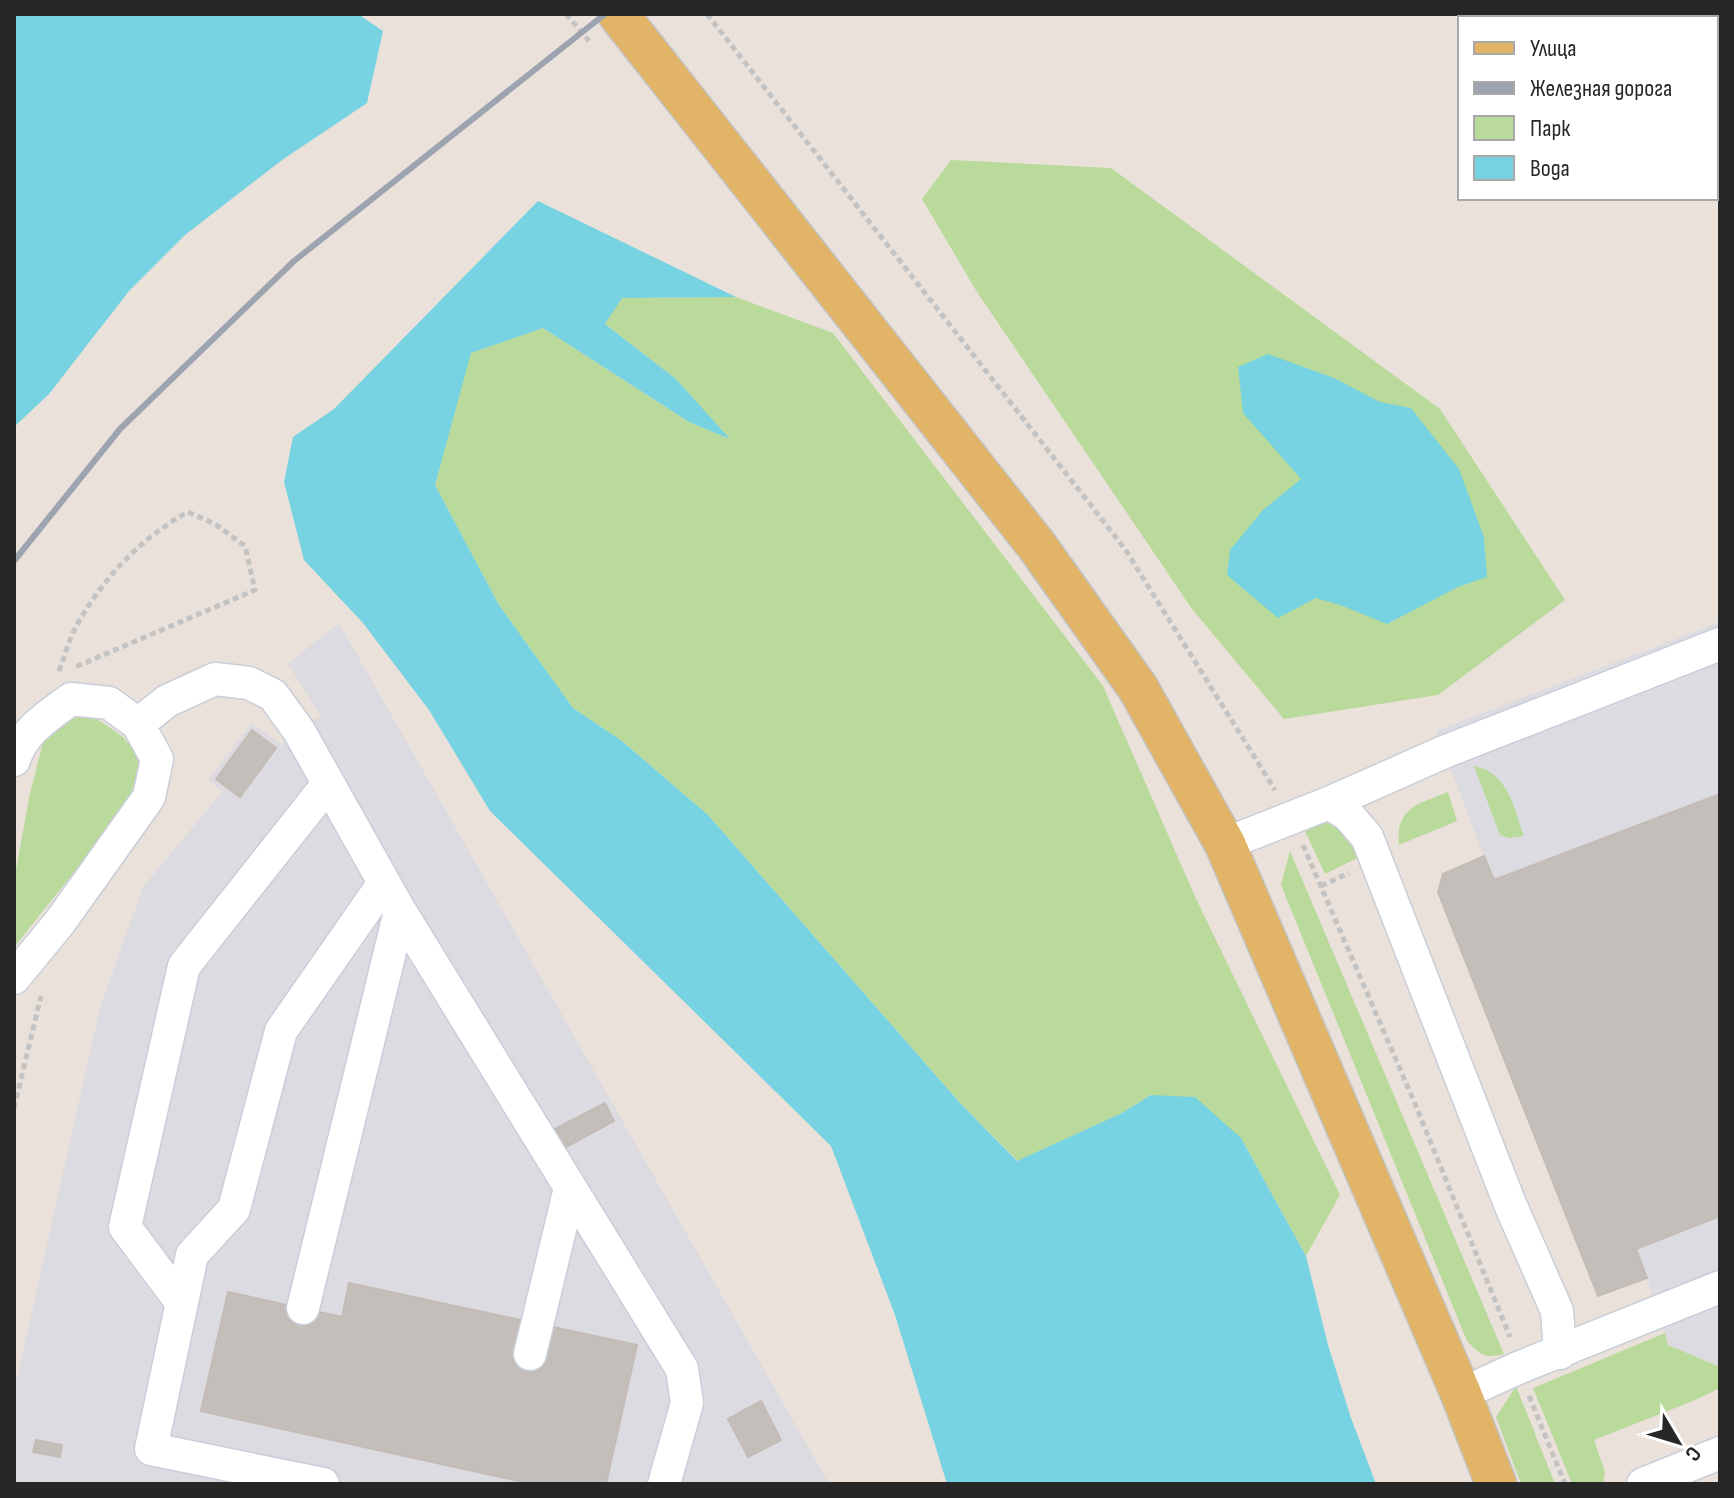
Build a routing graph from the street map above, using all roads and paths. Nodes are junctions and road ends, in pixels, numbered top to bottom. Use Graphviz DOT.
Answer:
graph roads {
  1 [pos="566,14"];
  2 [pos="618,14"];
  3 [pos="590,42"];
  4 [pos="1720,644"];
  5 [pos="57,675"];
  6 [pos="138,724"];
  7 [pos="14,760"];
  8 [pos="328,784"];
  9 [pos="1329,803"];
  10 [pos="1225,844"];
  11 [pos="384,883"];
  12 [pos="400,911"];
  13 [pos="29,981"];
  14 [pos="14,1108"];
  15 [pos="570,1188"];
  16 [pos="1720,1287"];
  17 [pos="181,1302"];
  18 [pos="303,1308"];
  19 [pos="1560,1353"];
  20 [pos="530,1354"];
  21 [pos="1461,1394"];
  22 [pos="1720,1453"];
  23 [pos="323,1484"];
  24 [pos="664,1484"];
  25 [pos="1496,1484"];
  26 [pos="1643,1484"];
  1 -- 3 [label="path"];
  2 -- 10 [label="main road"];
  4 -- 9 [label="lane"];
  5 -- 5 [label="path"];
  6 -- 7 [label="lane"];
  6 -- 8 [label="lane"];
  6 -- 13 [label="lane"];
  8 -- 11 [label="lane"];
  8 -- 17 [label="lane"];
  9 -- 10 [label="lane"];
  9 -- 19 [label="lane"];
  10 -- 21 [label="main road"];
  11 -- 12 [label="lane"];
  11 -- 17 [label="lane"];
  12 -- 15 [label="lane"];
  12 -- 18 [label="lane"];
  13 -- 14 [label="path"];
  15 -- 20 [label="lane"];
  15 -- 24 [label="lane"];
  16 -- 19 [label="lane"];
  17 -- 23 [label="lane"];
  19 -- 21 [label="lane"];
  21 -- 25 [label="main road"];
  22 -- 26 [label="lane"];
}
